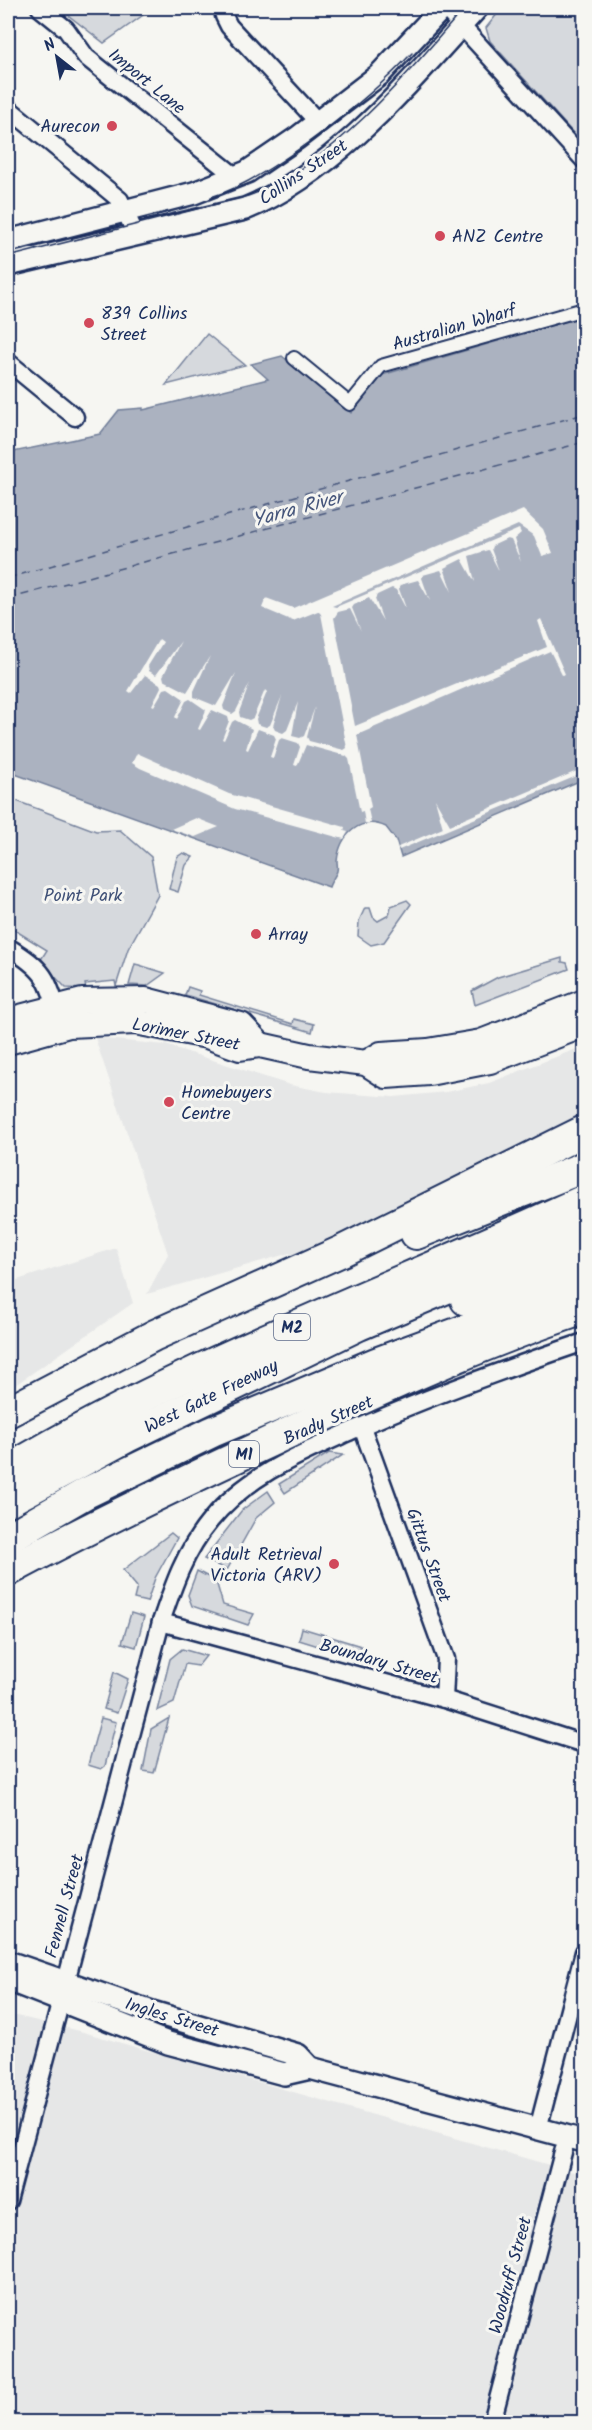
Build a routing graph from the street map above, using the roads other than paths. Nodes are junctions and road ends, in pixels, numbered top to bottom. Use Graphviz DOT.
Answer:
graph roads {
  1 [pos="40,8"];
  2 [pos="444,8"];
  3 [pos="477,8"];
  4 [pos="224,9"];
  5 [pos="461,25"];
  6 [pos="8,108"];
  7 [pos="318,122"];
  8 [pos="585,160"];
  9 [pos="236,177"];
  10 [pos="127,211"];
  11 [pos="136,235"];
  12 [pos="8,241"];
  13 [pos="8,265"];
  14 [pos="585,309"];
  15 [pos="294,358"];
  16 [pos="8,362"];
  17 [pos="75,417"];
  18 [pos="8,947"];
  19 [pos="585,1002"];
  20 [pos="59,1016"];
  21 [pos="8,1020"];
  22 [pos="585,1025"];
  23 [pos="8,1042"];
  24 [pos="366,1063"];
  25 [pos="584,1136"];
  26 [pos="585,1167"];
  27 [pos="585,1183"];
  28 [pos="585,1200"];
  29 [pos="585,1230"];
  30 [pos="393,1242"];
  31 [pos="585,1261"];
  32 [pos="585,1286"];
  33 [pos="585,1309"];
  34 [pos="585,1323"];
  35 [pos="585,1342"];
  36 [pos="485,1347"];
  37 [pos="376,1363"];
  38 [pos="202,1400"];
  39 [pos="8,1412"];
  40 [pos="362,1427"];
  41 [pos="8,1428"];
  42 [pos="8,1449"];
  43 [pos="8,1470"];
  44 [pos="8,1501"];
  45 [pos="8,1538"];
  46 [pos="8,1558"];
  47 [pos="8,1571"];
  48 [pos="161,1622"];
  49 [pos="444,1699"];
  50 [pos="585,1744"];
  51 [pos="585,1952"];
  52 [pos="8,1961"];
  53 [pos="18,1983"];
  54 [pos="61,1991"];
  55 [pos="205,2028"];
  56 [pos="199,2051"];
  57 [pos="310,2068"];
  58 [pos="538,2128"];
  59 [pos="576,2139"];
  60 [pos="8,2201"];
  61 [pos="492,2422"];
  1 -- 9 [label="street, Import Lane"];
  2 -- 5 [label="street"];
  2 -- 7 [label="street, Collins Street"];
  3 -- 5 [label="street, Collins Street"];
  4 -- 7 [label="street"];
  5 -- 8 [label="street"];
  5 -- 11 [label="street, Collins Street"];
  6 -- 10 [label="street"];
  7 -- 9 [label="street, Collins Street"];
  9 -- 10 [label="street, Collins Street"];
  10 -- 11 [label="street"];
  10 -- 12 [label="street, Collins Street"];
  11 -- 13 [label="street, Collins Street"];
  14 -- 15 [label="street, Australian Wharf"];
  16 -- 17 [label="street"];
  18 -- 20 [label="street"];
  19 -- 24 [label="main road, Lorimer Street"];
  20 -- 21 [label="main road, Lorimer Street"];
  20 -- 23 [label="main road, Lorimer Street"];
  20 -- 24 [label="main road, Lorimer Street"];
  22 -- 24 [label="main road, Lorimer Street"];
  25 -- 30 [label="highway"];
  25 -- 39 [label="highway"];
  26 -- 30 [label="highway"];
  27 -- 42 [label="highway"];
  28 -- 43 [label="highway, M2"];
  29 -- 38 [label="highway, West Gate Freeway"];
  30 -- 41 [label="highway"];
  31 -- 38 [label="highway"];
  32 -- 37 [label="highway"];
  33 -- 36 [label="highway, M1"];
  34 -- 36 [label="highway"];
  35 -- 40 [label="street, Brady Street"];
  36 -- 47 [label="highway, M1"];
  37 -- 45 [label="highway"];
  37 -- 46 [label="highway"];
  38 -- 44 [label="highway, West Gate Freeway"];
  40 -- 48 [label="street, Brady Street"];
  40 -- 49 [label="street, Gittus Street"];
  48 -- 49 [label="street, Boundary Street"];
  48 -- 54 [label="street, Fennell Street"];
  49 -- 50 [label="street, Boundary Street"];
  51 -- 58 [label="street"];
  52 -- 53 [label="street, Ingles Street"];
  53 -- 54 [label="street, Ingles Street"];
  54 -- 55 [label="street, Ingles Street"];
  54 -- 56 [label="street, Ingles Street"];
  54 -- 60 [label="street, Fennell Street"];
  55 -- 56 [label="street"];
  55 -- 57 [label="street, Ingles Street"];
  56 -- 57 [label="street, Ingles Street"];
  57 -- 58 [label="street, Ingles Street"];
  58 -- 59 [label="street, Ingles Street"];
  59 -- 61 [label="street, Woodruff Street"];
}
